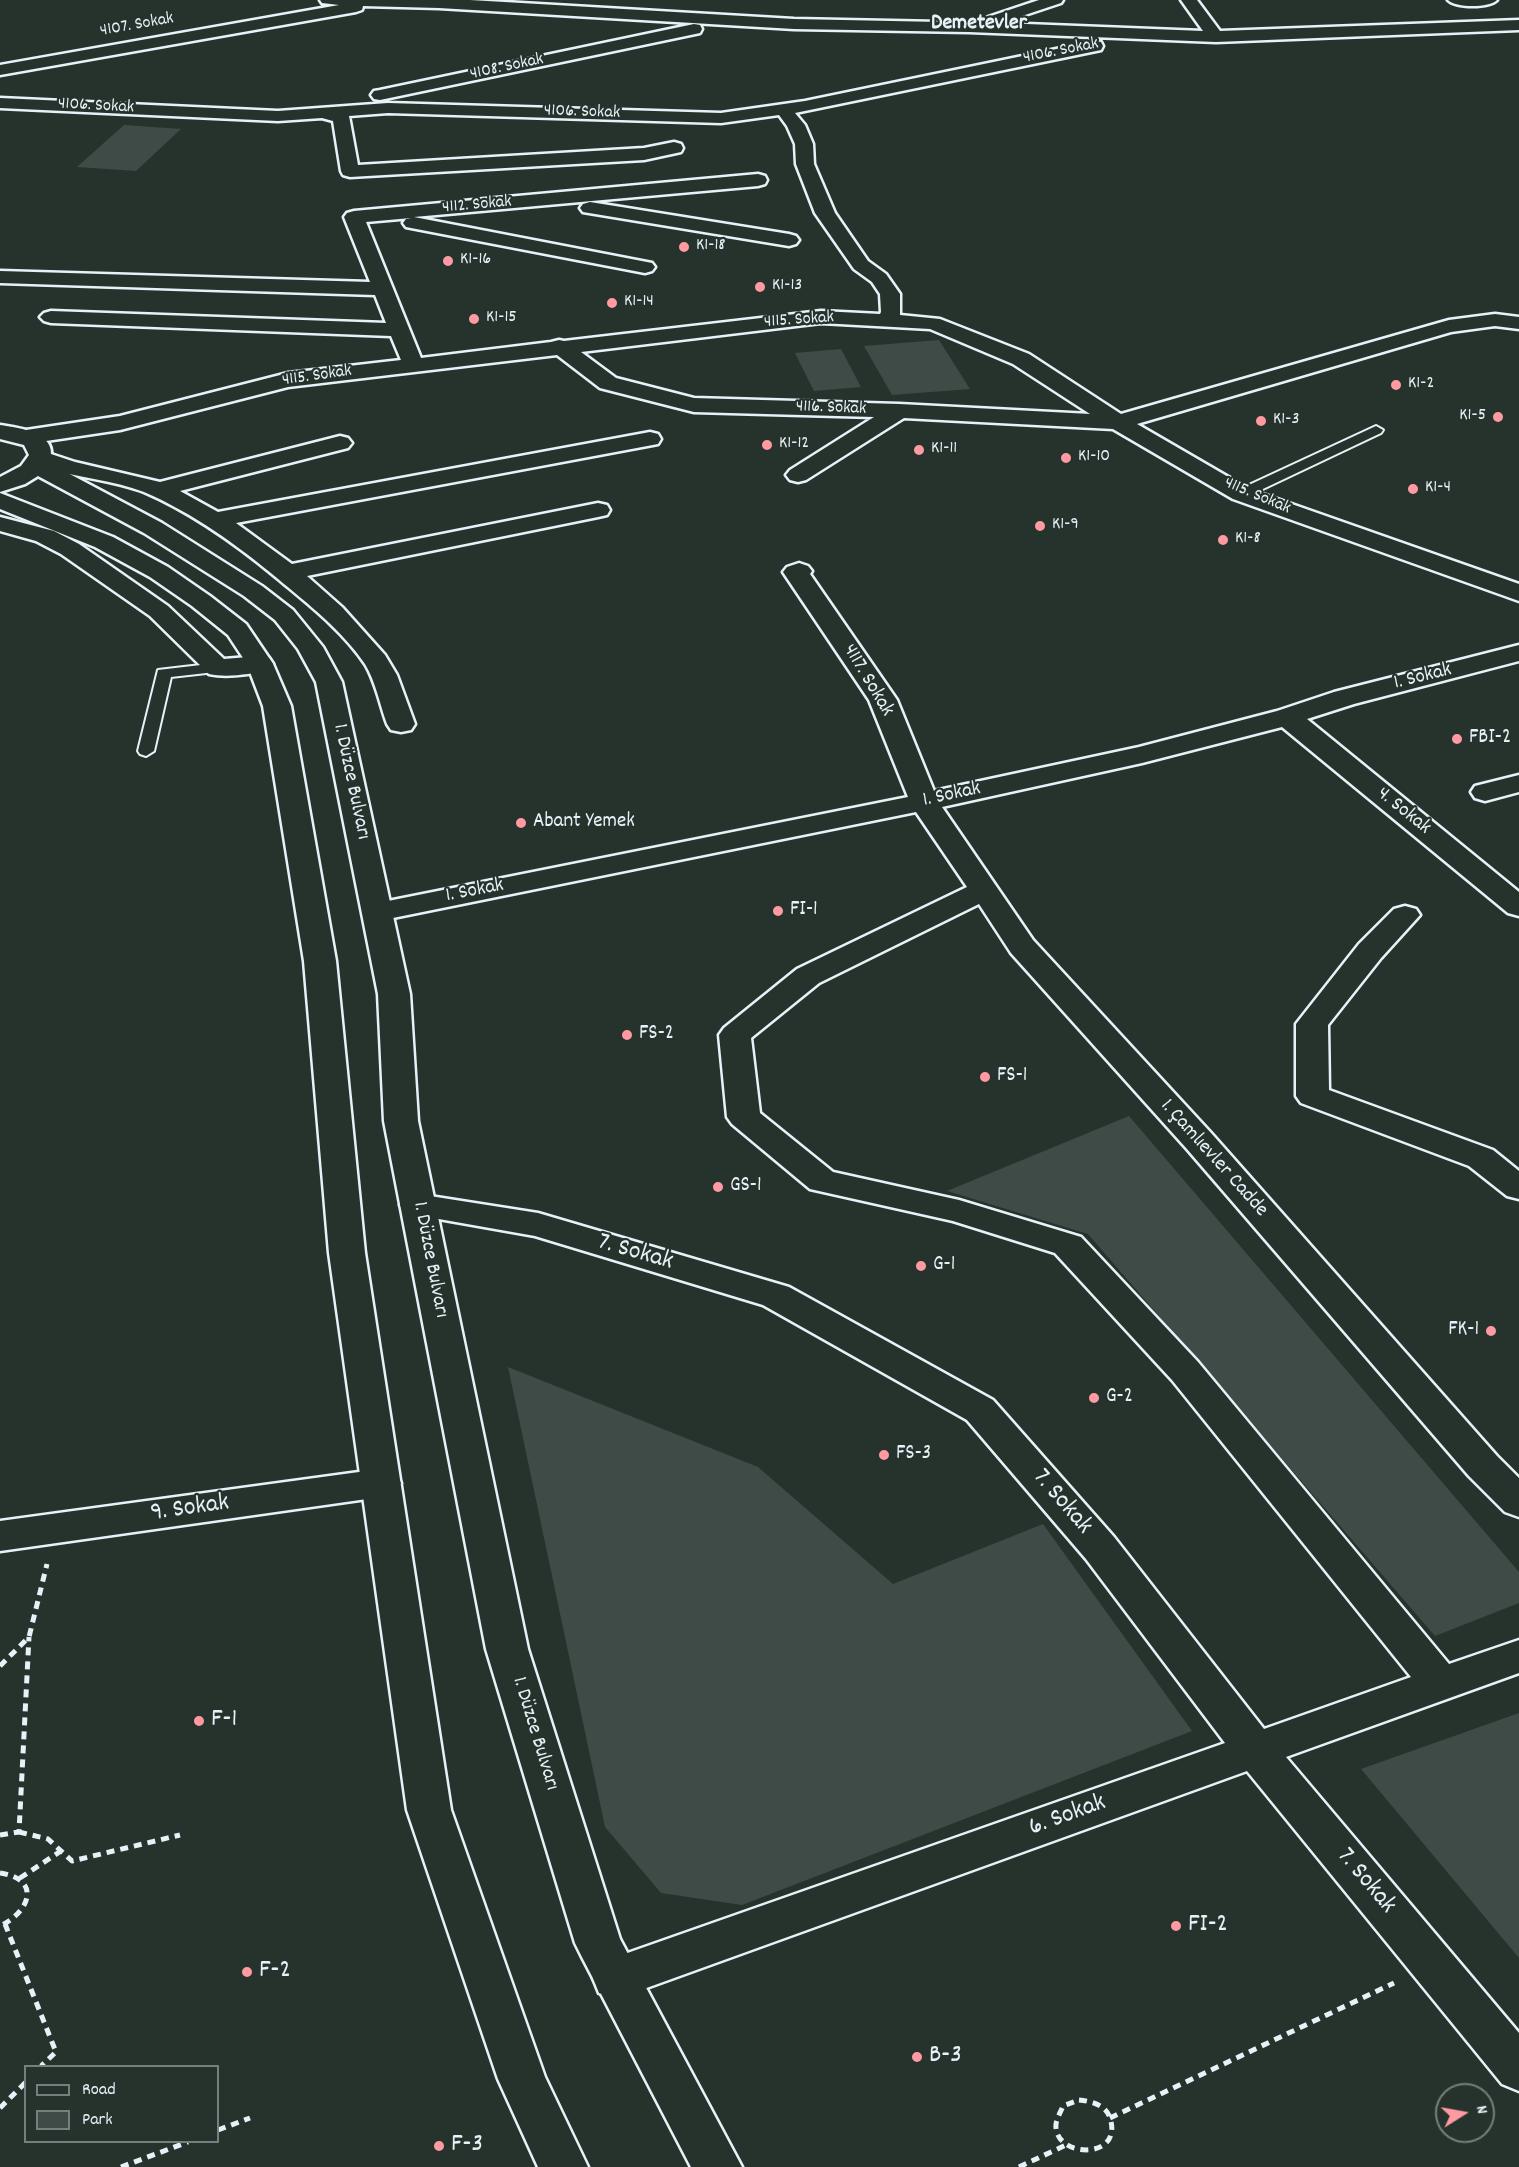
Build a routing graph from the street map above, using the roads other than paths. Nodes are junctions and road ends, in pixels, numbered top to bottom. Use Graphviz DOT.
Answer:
graph roads {
  1 [pos="328,0"];
  2 [pos="1055,0"];
  3 [pos="1189,0"];
  4 [pos="1456,0"];
  5 [pos="1489,0"];
  6 [pos="389,1"];
  7 [pos="713,3"];
  8 [pos="667,17"];
  9 [pos="735,21"];
  10 [pos="1519,26"];
  11 [pos="969,27"];
  12 [pos="1156,35"];
  13 [pos="1216,37"];
  14 [pos="703,42"];
  15 [pos="565,56"];
  16 [pos="0,70"];
  17 [pos="591,100"];
  18 [pos="0,103"];
  19 [pos="783,109"];
  20 [pos="516,111"];
  21 [pos="324,112"];
  22 [pos="278,116"];
  23 [pos="674,148"];
  24 [pos="758,180"];
  25 [pos="542,200"];
  26 [pos="354,217"];
  27 [pos="789,240"];
  28 [pos="645,267"];
  29 [pos="0,277"];
  30 [pos="383,290"];
  31 [pos="51,317"];
  32 [pos="887,320"];
  33 [pos="1519,323"];
  34 [pos="400,330"];
  35 [pos="559,346"];
  36 [pos="413,364"];
  37 [pos="899,411"];
  38 [pos="1118,422"];
  39 [pos="1376,430"];
  40 [pos="0,432"];
  41 [pos="650,439"];
  42 [pos="340,442"];
  43 [pos="35,454"];
  44 [pos="798,474"];
  45 [pos="0,484"];
  46 [pos="158,490"];
  47 [pos="1241,494"];
  48 [pos="0,500"];
  49 [pos="598,510"];
  50 [pos="215,520"];
  51 [pos="0,524"];
  52 [pos="800,571"];
  53 [pos="286,573"];
  54 [pos="1519,592"];
  55 [pos="1519,653"];
  56 [pos="260,664"];
  57 [pos="218,668"];
  58 [pos="1287,717"];
  59 [pos="401,724"];
  60 [pos="146,751"];
  61 [pos="1519,783"];
  62 [pos="1485,792"];
  63 [pos="924,802"];
  64 [pos="984,890"];
  65 [pos="1519,907"];
  66 [pos="378,912"];
  67 [pos="1405,915"];
  68 [pos="1519,1188"];
  69 [pos="417,1204"];
  70 [pos="381,1484"];
  71 [pos="1519,1502"];
  72 [pos="0,1536"];
  73 [pos="1519,1656"];
  74 [pos="1441,1684"];
  75 [pos="1255,1750"];
  76 [pos="616,1978"];
  77 [pos="1519,2069"];
  78 [pos="563,2167"];
  79 [pos="717,2167"];
  1 -- 6 [label="street"];
  2 -- 11 [label="street"];
  3 -- 13 [label="street"];
  4 -- 5 [label="street"];
  6 -- 8 [label="street"];
  6 -- 16 [label="street, 4107. Sokak"];
  7 -- 8 [label="street"];
  8 -- 9 [label="street"];
  9 -- 11 [label="street"];
  9 -- 15 [label="street, 4108. Sokak"];
  10 -- 13 [label="street"];
  11 -- 12 [label="street"];
  12 -- 13 [label="street"];
  12 -- 19 [label="street, 4106. Sokak"];
  14 -- 15 [label="street"];
  15 -- 22 [label="street, 4108. Sokak"];
  17 -- 20 [label="street"];
  18 -- 22 [label="street, 4106. Sokak"];
  19 -- 20 [label="street, 4106. Sokak"];
  19 -- 32 [label="street"];
  20 -- 21 [label="street, 4106. Sokak"];
  21 -- 22 [label="street, 4106. Sokak"];
  21 -- 23 [label="street"];
  24 -- 25 [label="street, 4112. Sokak"];
  25 -- 26 [label="street, 4112. Sokak"];
  25 -- 27 [label="street"];
  26 -- 28 [label="street"];
  26 -- 30 [label="street"];
  29 -- 30 [label="street"];
  30 -- 34 [label="street"];
  31 -- 34 [label="street"];
  32 -- 35 [label="street, 4115. Sokak"];
  32 -- 38 [label="street, 4115. Sokak"];
  33 -- 38 [label="street"];
  34 -- 36 [label="street"];
  35 -- 36 [label="street, 4115. Sokak"];
  35 -- 37 [label="street, 4116. Sokak"];
  36 -- 43 [label="street, 4115. Sokak"];
  37 -- 38 [label="street, 4116. Sokak"];
  37 -- 44 [label="street"];
  38 -- 47 [label="street, 4115. Sokak"];
  39 -- 47 [label="lane"];
  40 -- 43 [label="street"];
  41 -- 50 [label="street"];
  42 -- 46 [label="street"];
  43 -- 45 [label="street"];
  43 -- 46 [label="street"];
  43 -- 66 [label="street, 1. Düzce Bulvarı"];
  46 -- 50 [label="street"];
  47 -- 54 [label="street, 4115. Sokak"];
  48 -- 56 [label="street"];
  49 -- 53 [label="street"];
  50 -- 53 [label="street"];
  51 -- 57 [label="street"];
  52 -- 63 [label="street, 4117. Sokak"];
  53 -- 59 [label="street"];
  55 -- 58 [label="street, 1. Sokak"];
  56 -- 57 [label="street"];
  56 -- 70 [label="street"];
  57 -- 60 [label="lane"];
  58 -- 63 [label="street, 1. Sokak"];
  58 -- 65 [label="street, 4. Sokak"];
  61 -- 62 [label="street"];
  63 -- 64 [label="street, 1. Çamlıevler Cadde"];
  63 -- 66 [label="street, 1. Sokak"];
  64 -- 71 [label="street, 1. Çamlıevler Cadde"];
  64 -- 74 [label="street"];
  66 -- 69 [label="street, 1. Düzce Bulvarı"];
  67 -- 68 [label="street"];
  69 -- 75 [label="street, 7. Sokak"];
  69 -- 76 [label="street, 1. Düzce Bulvarı"];
  70 -- 72 [label="street, 9. Sokak"];
  70 -- 78 [label="street"];
  73 -- 74 [label="street, 6. Sokak"];
  74 -- 75 [label="street, 6. Sokak"];
  75 -- 76 [label="street, 6. Sokak"];
  75 -- 77 [label="street, 7. Sokak"];
  76 -- 79 [label="street, 1. Düzce Bulvarı"];
}
